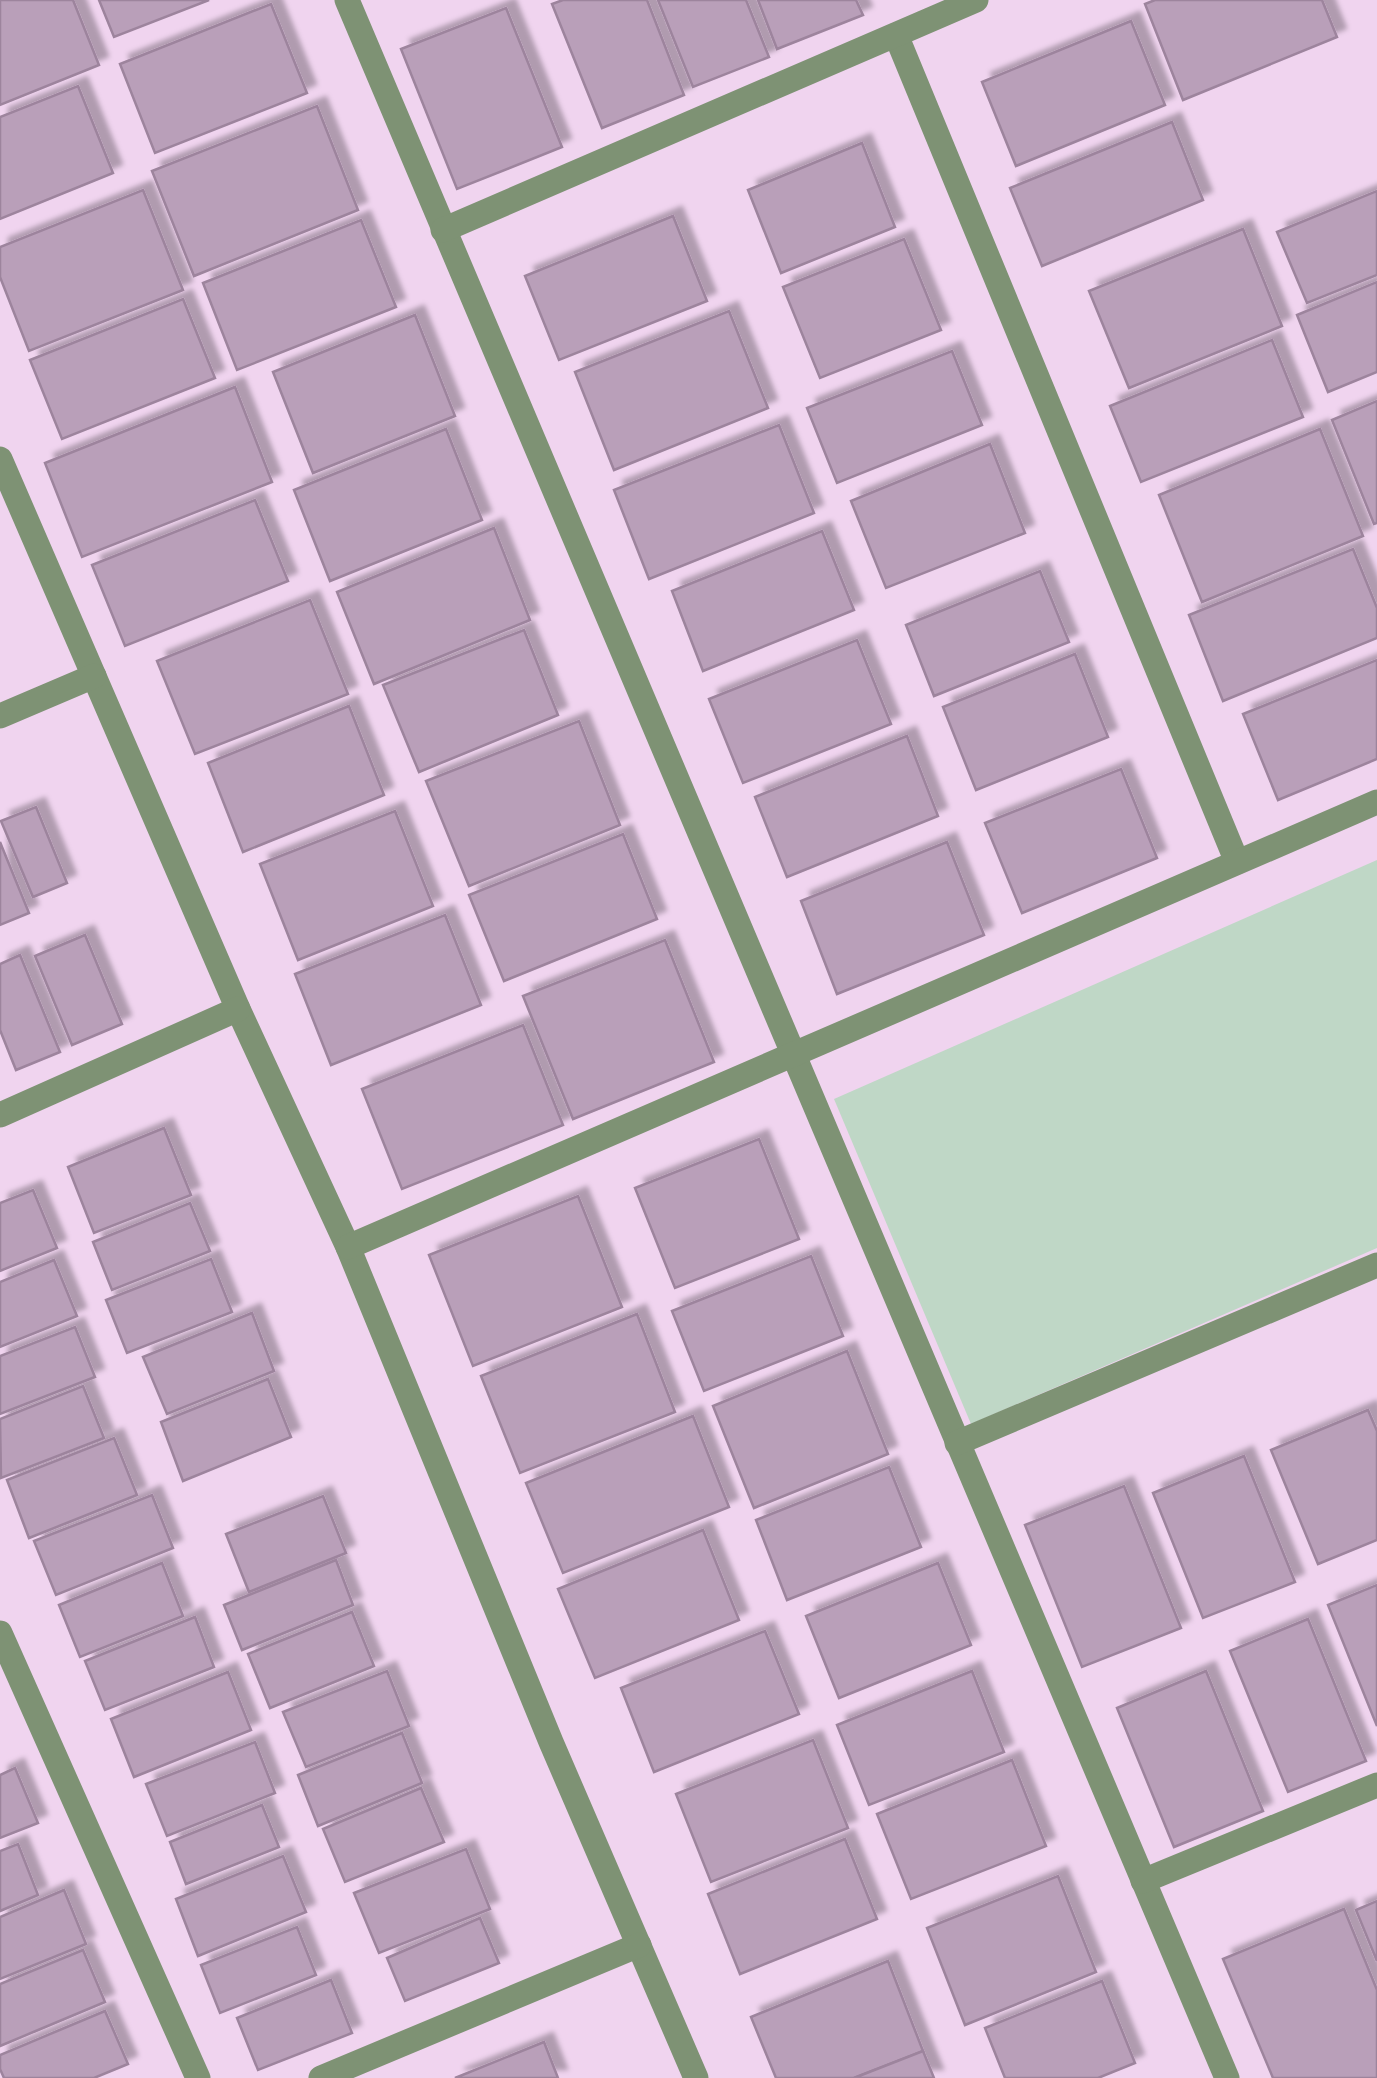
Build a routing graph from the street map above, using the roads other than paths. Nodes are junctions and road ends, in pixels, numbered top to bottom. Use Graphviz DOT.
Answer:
graph roads {
  1 [pos="347,0"];
  2 [pos="976,0"];
  3 [pos="896,35"];
  4 [pos="443,230"];
  5 [pos="0,459"];
  6 [pos="94,676"];
  7 [pos="0,716"];
  8 [pos="1377,802"];
  9 [pos="1236,862"];
  10 [pos="238,1009"];
  11 [pos="792,1055"];
  12 [pos="0,1115"];
  13 [pos="348,1247"];
  14 [pos="1377,1266"];
  15 [pos="957,1443"];
  16 [pos="0,1632"];
  17 [pos="1377,1786"];
  18 [pos="1143,1881"];
  19 [pos="639,1945"];
  20 [pos="198,2078"];
  21 [pos="321,2078"];
  22 [pos="696,2078"];
  23 [pos="1226,2078"];
  1 -- 4 [label="street"];
  2 -- 3 [label="street"];
  3 -- 4 [label="street"];
  3 -- 9 [label="street"];
  4 -- 11 [label="street"];
  5 -- 6 [label="street"];
  6 -- 7 [label="street"];
  6 -- 10 [label="street"];
  8 -- 9 [label="street"];
  9 -- 11 [label="street"];
  10 -- 12 [label="street"];
  10 -- 13 [label="street"];
  11 -- 13 [label="street"];
  11 -- 15 [label="street"];
  13 -- 19 [label="street"];
  14 -- 15 [label="street"];
  15 -- 18 [label="street"];
  16 -- 20 [label="street"];
  17 -- 18 [label="street"];
  18 -- 23 [label="street"];
  19 -- 21 [label="street"];
  19 -- 22 [label="street"];
}
